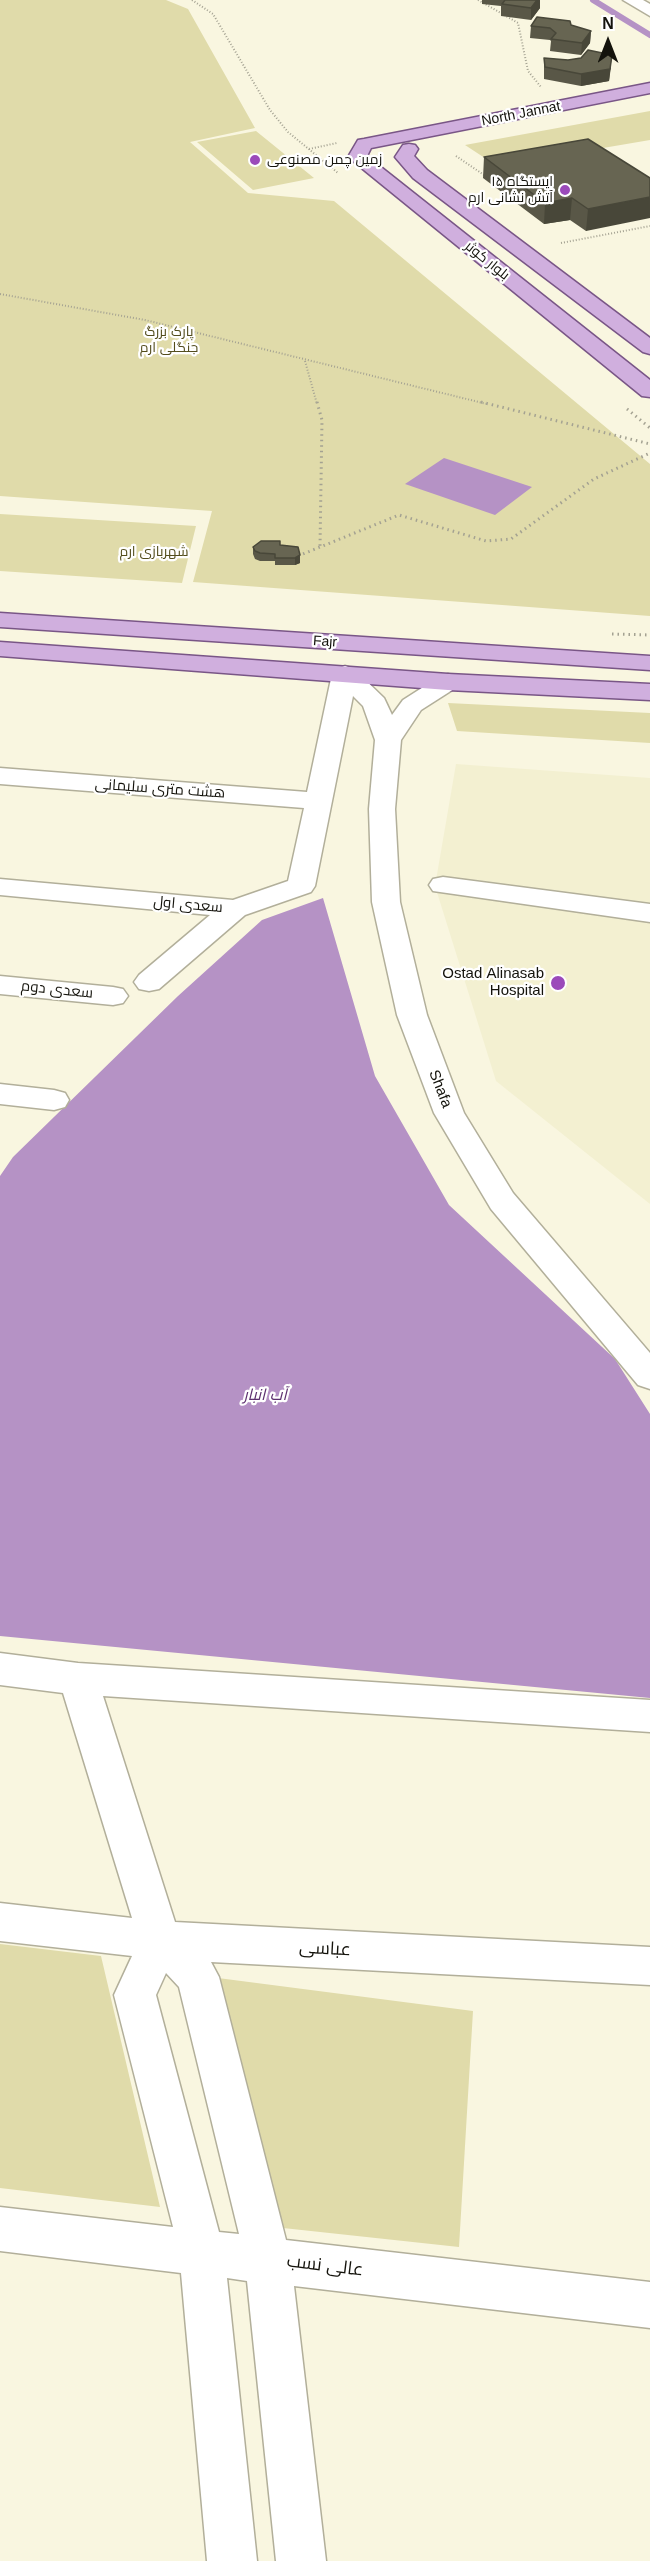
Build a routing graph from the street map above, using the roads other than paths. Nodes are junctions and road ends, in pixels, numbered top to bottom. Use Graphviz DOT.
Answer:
graph roads {
  1 [pos="631,0"];
  2 [pos="650,11"];
  3 [pos="650,88"];
  4 [pos="650,99"];
  5 [pos="400,144"];
  6 [pos="650,348"];
  7 [pos="650,358"];
  8 [pos="650,368"];
  9 [pos="625,370"];
  10 [pos="650,391"];
  11 [pos="0,620"];
  12 [pos="0,649"];
  13 [pos="650,663"];
  14 [pos="345,674"];
  15 [pos="448,682"];
  16 [pos="650,692"];
  17 [pos="388,740"];
  18 [pos="0,776"];
  19 [pos="319,801"];
  20 [pos="443,885"];
  21 [pos="0,887"];
  22 [pos="235,909"];
  23 [pos="650,914"];
  24 [pos="149,982"];
  25 [pos="0,984"];
  26 [pos="113,996"];
  27 [pos="0,1094"];
  28 [pos="54,1100"];
  29 [pos="650,1376"];
  30 [pos="0,1669"];
  31 [pos="78,1679"];
  32 [pos="650,1716"];
  33 [pos="0,1922"];
  34 [pos="160,1940"];
  35 [pos="650,1966"];
  36 [pos="0,2229"];
  37 [pos="202,2253"];
  38 [pos="268,2260"];
  39 [pos="650,2305"];
  40 [pos="232,2561"];
  41 [pos="301,2561"];
  1 -- 2 [label="street"];
  3 -- 5 [label="main road, North Jannat"];
  4 -- 5 [label="main road"];
  5 -- 6 [label="main road, بلوار کوثر"];
  5 -- 9 [label="main road, بلوار کوثر"];
  7 -- 9 [label="main road"];
  8 -- 9 [label="main road"];
  9 -- 10 [label="main road, بلوار کوثر"];
  11 -- 13 [label="main road, Fajr"];
  12 -- 14 [label="main road, Fajr"];
  14 -- 15 [label="main road, Fajr"];
  14 -- 17 [label="street"];
  14 -- 19 [label="street, سعدی اول"];
  15 -- 16 [label="main road, Fajr"];
  15 -- 17 [label="street"];
  17 -- 29 [label="street, Shafa"];
  18 -- 19 [label="street, هشت متری سلیمانی"];
  19 -- 22 [label="street, سعدی اول"];
  20 -- 23 [label="street"];
  21 -- 22 [label="street, سعدی اول"];
  22 -- 24 [label="street"];
  25 -- 26 [label="street, سعدی دوم"];
  27 -- 28 [label="street"];
  30 -- 31 [label="street"];
  31 -- 32 [label="street"];
  31 -- 34 [label="street"];
  33 -- 34 [label="street, عباسی"];
  34 -- 35 [label="street, عباسی"];
  34 -- 37 [label="street"];
  34 -- 38 [label="street"];
  36 -- 37 [label="street, عالی نسب"];
  37 -- 38 [label="street, عالی نسب"];
  37 -- 40 [label="street"];
  38 -- 39 [label="street, عالی نسب"];
  38 -- 41 [label="street"];
}
